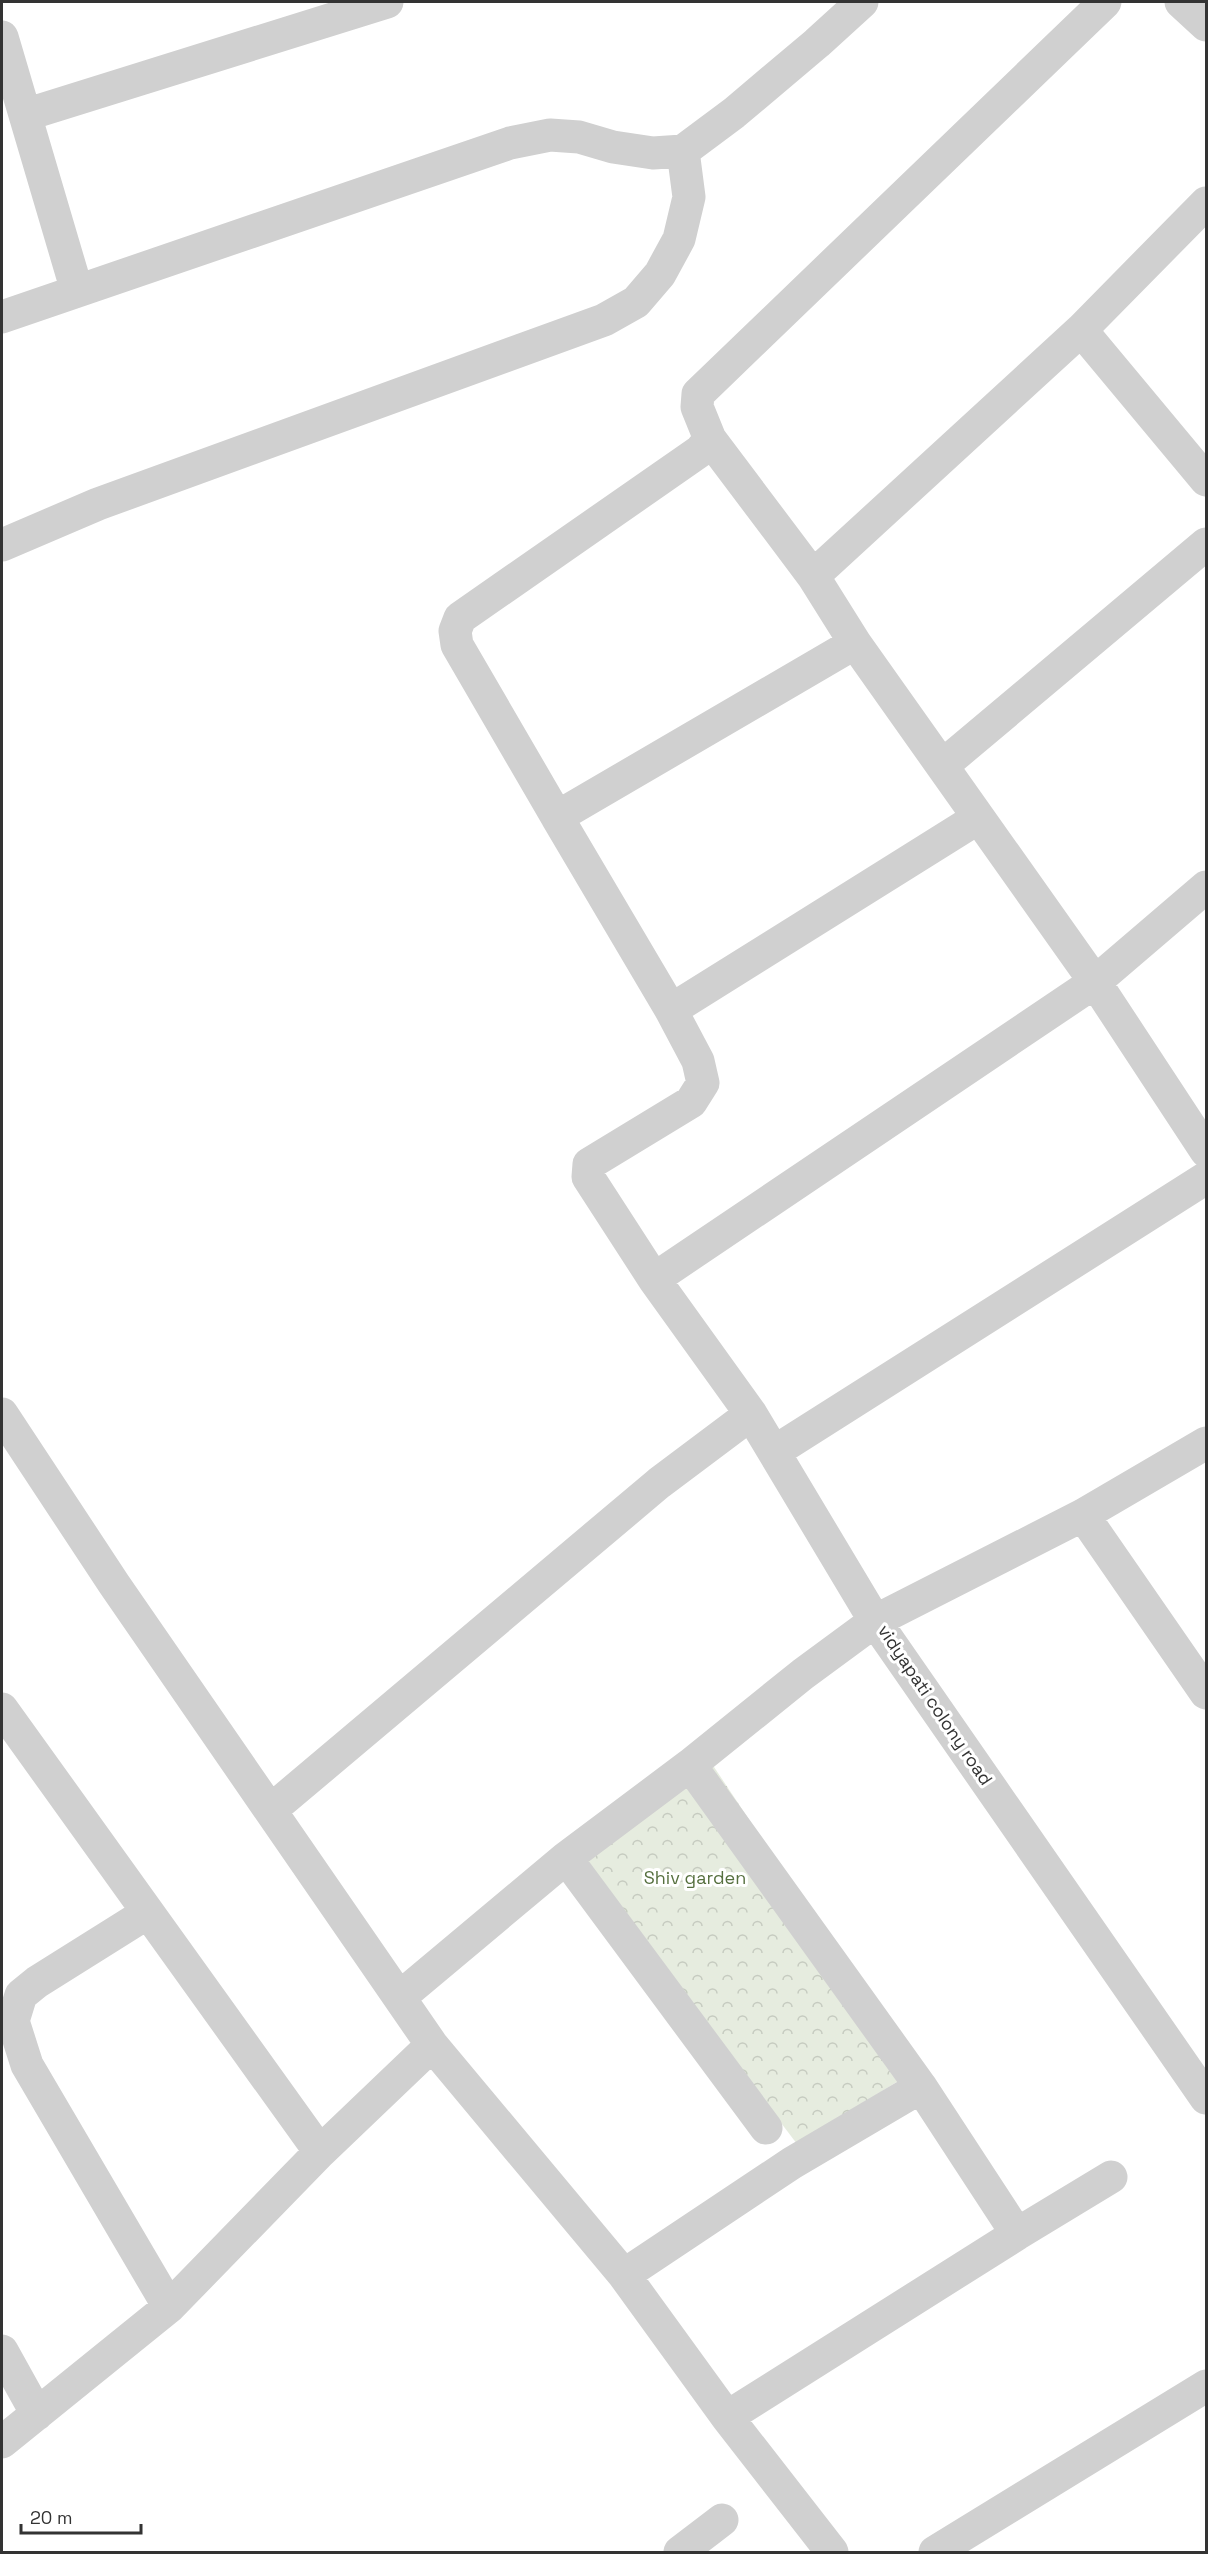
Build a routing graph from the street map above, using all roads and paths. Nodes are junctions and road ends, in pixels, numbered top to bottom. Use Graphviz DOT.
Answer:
graph roads {
  1 [pos="387,2"];
  2 [pos="862,2"];
  3 [pos="1105,2"];
  4 [pos="1181,2"];
  5 [pos="1206,25"];
  6 [pos="2,37"];
  7 [pos="25,116"];
  8 [pos="691,144"];
  9 [pos="1206,203"];
  10 [pos="77,291"];
  11 [pos="2,317"];
  12 [pos="1082,330"];
  13 [pos="710,439"];
  14 [pos="1206,480"];
  15 [pos="2,544"];
  16 [pos="1206,544"];
  17 [pos="813,576"];
  18 [pos="855,643"];
  19 [pos="942,766"];
  20 [pos="557,817"];
  21 [pos="978,818"];
  22 [pos="1206,887"];
  23 [pos="1095,982"];
  24 [pos="671,1010"];
  25 [pos="1206,1151"];
  26 [pos="1206,1178"];
  27 [pos="654,1278"];
  28 [pos="750,1414"];
  29 [pos="4,1424"];
  30 [pos="1206,1443"];
  31 [pos="774,1452"];
  32 [pos="1083,1515"];
  33 [pos="876,1621"];
  34 [pos="1206,1693"];
  35 [pos="2,1709"];
  36 [pos="690,1765"];
  37 [pos="271,1810"];
  38 [pos="567,1858"];
  39 [pos="147,1913"];
  40 [pos="400,1997"];
  41 [pos="432,2045"];
  42 [pos="921,2087"];
  43 [pos="1206,2098"];
  44 [pos="766,2128"];
  45 [pos="320,2152"];
  46 [pos="1111,2177"];
  47 [pos="1017,2234"];
  48 [pos="624,2275"];
  49 [pos="168,2307"];
  50 [pos="2,2351"];
  51 [pos="1206,2386"];
  52 [pos="37,2415"];
  53 [pos="728,2417"];
  54 [pos="2,2442"];
  55 [pos="722,2520"];
  56 [pos="680,2553"];
  57 [pos="832,2553"];
  58 [pos="935,2553"];
  1 -- 7 [label="street"];
  2 -- 8 [label="street"];
  3 -- 13 [label="street"];
  4 -- 5 [label="street"];
  6 -- 7 [label="street"];
  7 -- 10 [label="street"];
  8 -- 10 [label="street"];
  8 -- 15 [label="street"];
  9 -- 12 [label="street"];
  10 -- 11 [label="street"];
  12 -- 14 [label="street"];
  12 -- 17 [label="street"];
  13 -- 17 [label="street"];
  13 -- 20 [label="street"];
  16 -- 19 [label="street"];
  17 -- 18 [label="street"];
  18 -- 19 [label="street"];
  18 -- 20 [label="street"];
  19 -- 21 [label="street"];
  20 -- 24 [label="street"];
  21 -- 23 [label="street"];
  21 -- 24 [label="street"];
  22 -- 23 [label="street"];
  23 -- 25 [label="street"];
  23 -- 27 [label="street"];
  24 -- 27 [label="street"];
  26 -- 31 [label="street"];
  27 -- 28 [label="street"];
  28 -- 31 [label="street"];
  28 -- 37 [label="street"];
  29 -- 37 [label="street"];
  30 -- 32 [label="street, vidyapati colony road"];
  31 -- 33 [label="street"];
  32 -- 33 [label="street, vidyapati colony road"];
  32 -- 34 [label="street"];
  33 -- 36 [label="street"];
  33 -- 43 [label="street, vidyapati colony road"];
  35 -- 39 [label="street"];
  36 -- 38 [label="street"];
  36 -- 42 [label="street"];
  37 -- 40 [label="street"];
  38 -- 40 [label="street"];
  38 -- 44 [label="street"];
  39 -- 45 [label="street"];
  39 -- 49 [label="street"];
  40 -- 41 [label="street"];
  41 -- 45 [label="street"];
  41 -- 48 [label="street"];
  42 -- 47 [label="street"];
  42 -- 48 [label="street"];
  45 -- 49 [label="street"];
  46 -- 47 [label="street"];
  47 -- 53 [label="street"];
  48 -- 53 [label="street"];
  49 -- 52 [label="street"];
  50 -- 52 [label="street"];
  51 -- 58 [label="street"];
  52 -- 54 [label="street"];
  53 -- 57 [label="street"];
  55 -- 56 [label="street"];
}
